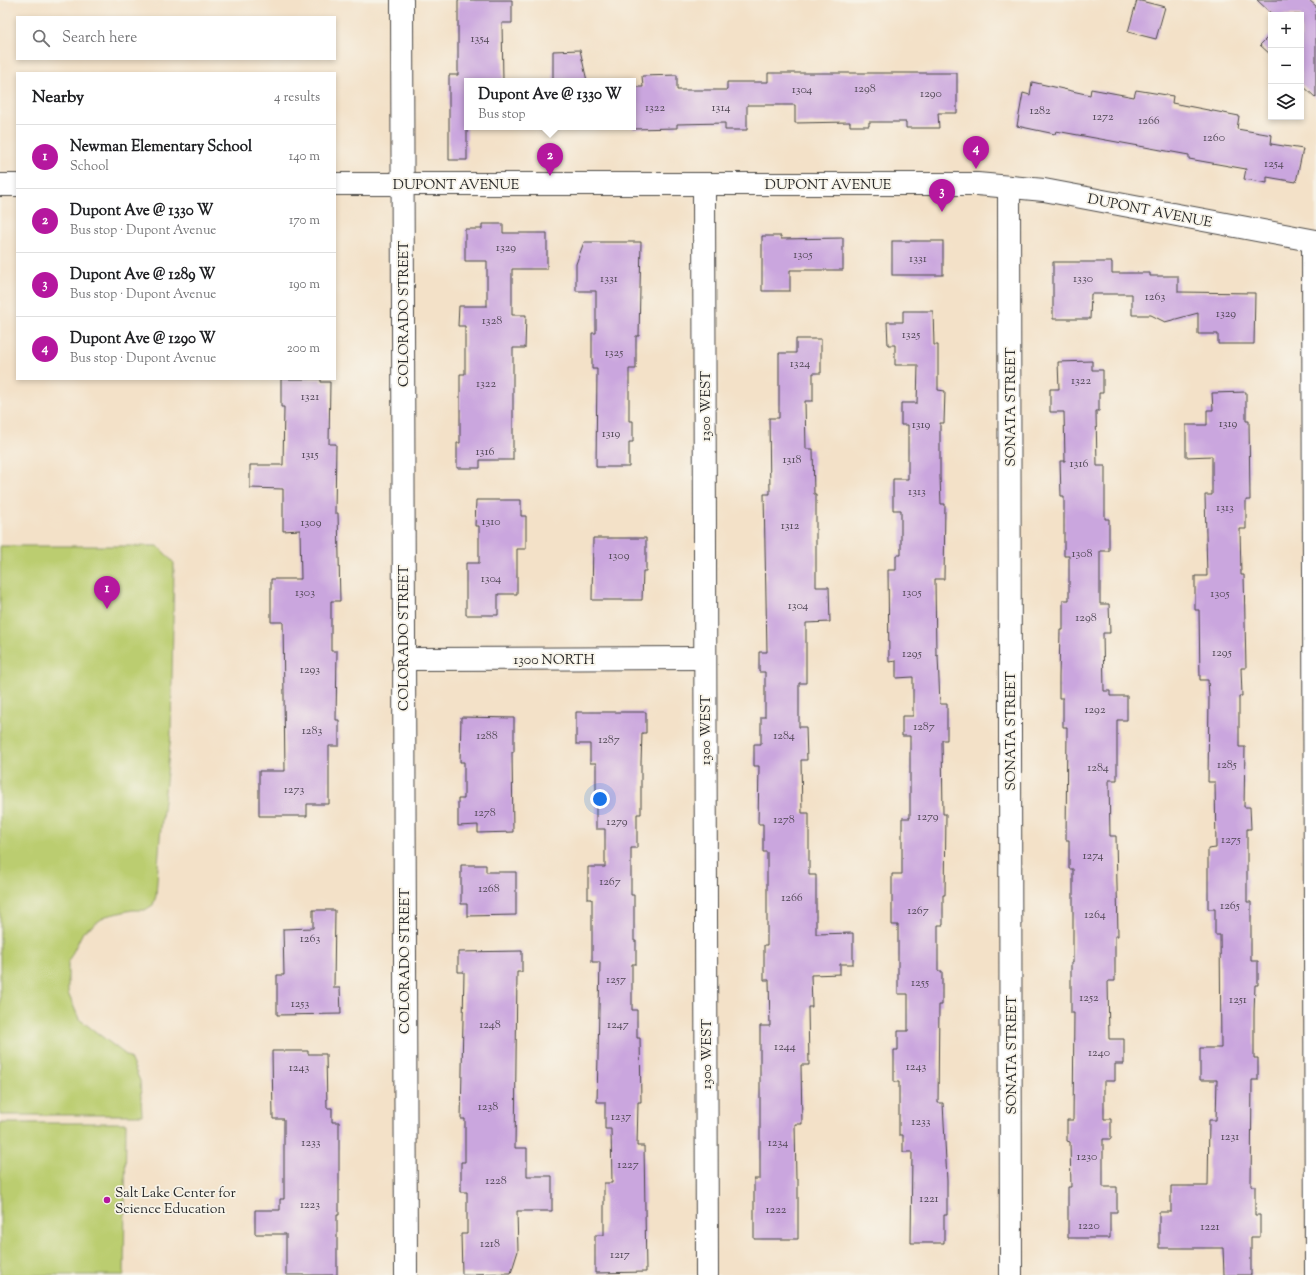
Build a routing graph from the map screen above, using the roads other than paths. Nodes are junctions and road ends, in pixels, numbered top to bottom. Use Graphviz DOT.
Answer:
graph roads {
  1 [pos="402,0"];
  2 [pos="336,184"];
  3 [pos="403,184"];
  4 [pos="704,184"];
  5 [pos="0,185"];
  6 [pos="16,185"];
  7 [pos="1009,186"];
  8 [pos="1314,241"];
  9 [pos="705,658"];
  10 [pos="403,659"];
  11 [pos="406,1275"];
  12 [pos="707,1275"];
  13 [pos="1011,1275"];
  14 [pos="1316,1275"];
  1 -- 3 [label="street, COLORADO STREET"];
  2 -- 3 [label="street, DUPONT AVENUE"];
  3 -- 4 [label="street, DUPONT AVENUE"];
  3 -- 10 [label="street, COLORADO STREET"];
  4 -- 7 [label="street, DUPONT AVENUE"];
  4 -- 9 [label="street, 1300 WEST"];
  5 -- 6 [label="street"];
  7 -- 8 [label="street, DUPONT AVENUE"];
  7 -- 13 [label="street, SONATA STREET"];
  8 -- 14 [label="street"];
  9 -- 10 [label="street, 1300 NORTH"];
  9 -- 12 [label="street, 1300 WEST"];
  10 -- 11 [label="street, COLORADO STREET"];
}
